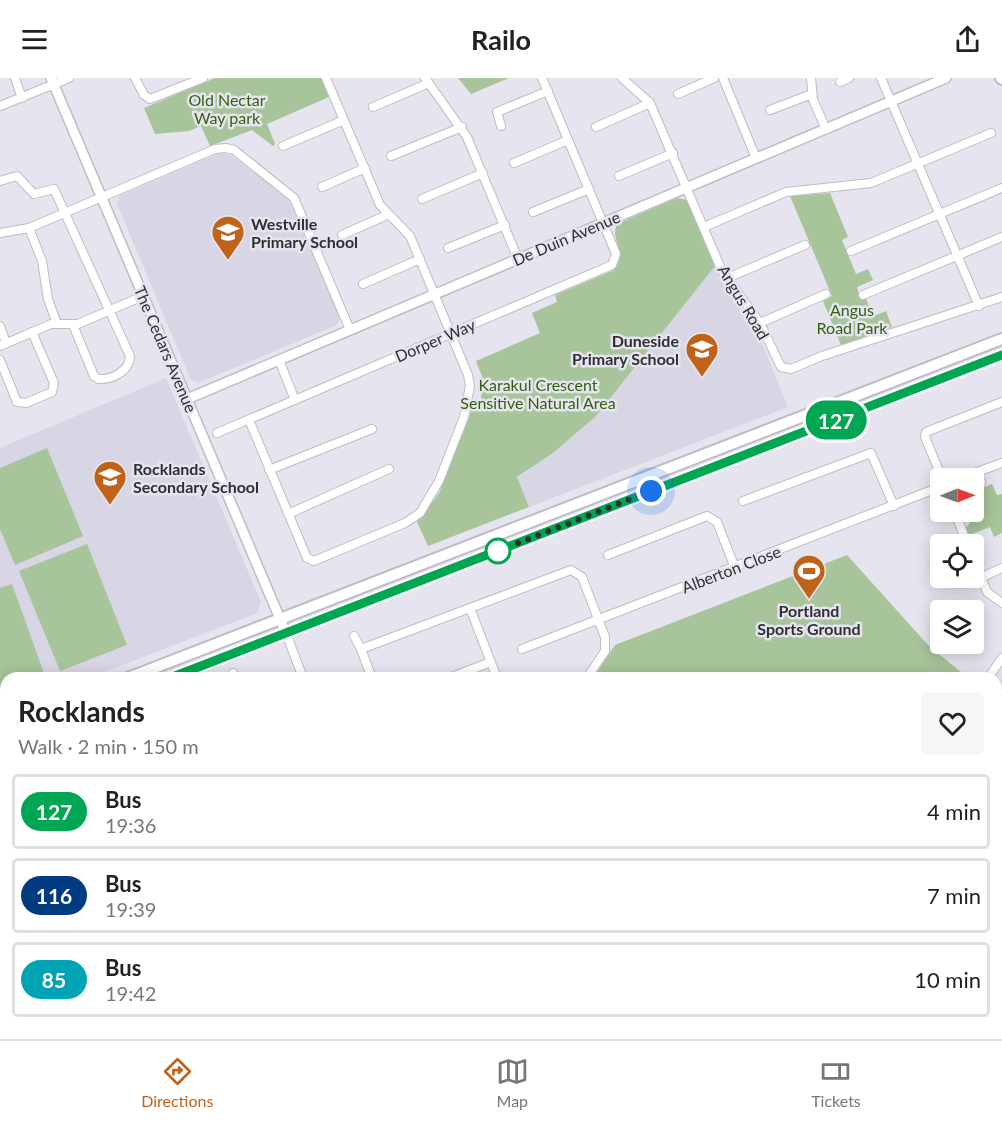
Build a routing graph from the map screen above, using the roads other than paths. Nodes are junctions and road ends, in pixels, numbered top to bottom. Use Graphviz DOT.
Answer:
graph roads {
  1 [pos="15,78"];
  2 [pos="69,78"];
  3 [pos="135,78"];
  4 [pos="202,78"];
  5 [pos="326,78"];
  6 [pos="542,78"];
  7 [pos="622,78"];
  8 [pos="714,78"];
  9 [pos="723,78"];
  10 [pos="811,78"];
  11 [pos="849,78"];
  12 [pos="880,78"];
  13 [pos="946,78"];
  14 [pos="427,80"];
  15 [pos="52,81"];
  16 [pos="840,82"];
  17 [pos="548,91"];
  18 [pos="678,94"];
  19 [pos="812,94"];
  20 [pos="22,98"];
  21 [pos="890,101"];
  22 [pos="650,104"];
  23 [pos="2,106"];
  24 [pos="373,107"];
  25 [pos="770,110"];
  26 [pos="344,120"];
  27 [pos="501,126"];
  28 [pos="462,127"];
  29 [pos="596,127"];
  30 [pos="826,129"];
  31 [pos="991,133"];
  32 [pos="568,140"];
  33 [pos="283,146"];
  34 [pos="673,153"];
  35 [pos="391,156"];
  36 [pos="756,158"];
  37 [pos="514,163"];
  38 [pos="917,163"];
  39 [pos="365,168"];
  40 [pos="483,173"];
  41 [pos="619,176"];
  42 [pos="0,181"];
  43 [pos="322,187"];
  44 [pos="687,187"];
  45 [pos="1002,188"];
  46 [pos="589,189"];
  47 [pos="102,198"];
  48 [pos="422,199"];
  49 [pos="533,212"];
  50 [pos="65,213"];
  51 [pos="938,214"];
  52 [pos="387,215"];
  53 [pos="603,223"];
  54 [pos="505,225"];
  55 [pos="704,227"];
  56 [pos="29,228"];
  57 [pos="0,232"];
  58 [pos="342,235"];
  59 [pos="1002,237"];
  60 [pos="805,245"];
  61 [pos="448,248"];
  62 [pos="850,251"];
  63 [pos="956,256"];
  64 [pos="518,259"];
  65 [pos="420,260"];
  66 [pos="727,278"];
  67 [pos="363,284"];
  68 [pos="434,294"];
  69 [pos="826,294"];
  70 [pos="863,295"];
  71 [pos="143,296"];
  72 [pos="1002,297"];
  73 [pos="979,306"];
  74 [pos="110,310"];
  75 [pos="760,323"];
  76 [pos="57,324"];
  77 [pos="73,325"];
  78 [pos="0,326"];
  79 [pos="351,330"];
  80 [pos="32,332"];
  81 [pos="452,334"];
  82 [pos="1002,339"];
  83 [pos="3,344"];
  84 [pos="1002,355"];
  85 [pos="0,360"];
  86 [pos="279,360"];
  87 [pos="187,399"];
  88 [pos="295,400"];
  89 [pos="1002,402"];
  90 [pos="249,420"];
  91 [pos="372,429"];
  92 [pos="217,433"];
  93 [pos="1002,463"];
  94 [pos="938,468"];
  95 [pos="389,469"];
  96 [pos="984,469"];
  97 [pos="269,470"];
  98 [pos="930,491"];
  99 [pos="743,501"];
  100 [pos="894,506"];
  101 [pos="288,514"];
  102 [pos="608,555"];
  103 [pos="735,568"];
  104 [pos="1002,568"];
  105 [pos="984,576"];
  106 [pos="984,585"];
  107 [pos="1002,603"];
  108 [pos="470,608"];
  109 [pos="280,619"];
  110 [pos="599,620"];
  111 [pos="286,633"];
  112 [pos="354,636"];
  113 [pos="361,649"];
  114 [pos="522,650"];
  115 [pos="1002,658"];
  116 [pos="491,662"];
  117 [pos="144,672"];
  118 [pos="185,672"];
  119 [pos="301,672"];
  120 [pos="370,672"];
  121 [pos="465,672"];
  122 [pos="495,672"];
  123 [pos="591,672"];
  124 [pos="992,672"];
  1 -- 20 [label="street"];
  2 -- 15 [label="street"];
  3 -- 4 [label="street"];
  5 -- 26 [label="street"];
  6 -- 17 [label="street"];
  7 -- 22 [label="street"];
  8 -- 18 [label="street"];
  9 -- 36 [label="street"];
  10 -- 19 [label="street"];
  11 -- 16 [label="street"];
  12 -- 21 [label="street"];
  13 -- 21 [label="street, De Duin Avenue"];
  14 -- 24 [label="street"];
  14 -- 28 [label="street"];
  15 -- 20 [label="street"];
  15 -- 47 [label="street, The Cedars Avenue"];
  17 -- 27 [label="street"];
  17 -- 32 [label="street"];
  19 -- 25 [label="street"];
  19 -- 30 [label="street"];
  20 -- 23 [label="street"];
  21 -- 30 [label="street, De Duin Avenue"];
  21 -- 38 [label="street"];
  22 -- 29 [label="street"];
  22 -- 34 [label="street, Angus Road"];
  26 -- 33 [label="street"];
  26 -- 39 [label="street"];
  28 -- 35 [label="street"];
  28 -- 40 [label="street"];
  30 -- 36 [label="street, De Duin Avenue"];
  31 -- 38 [label="street"];
  32 -- 37 [label="street"];
  32 -- 46 [label="street"];
  34 -- 41 [label="street"];
  34 -- 44 [label="street, Angus Road"];
  36 -- 44 [label="street, De Duin Avenue"];
  38 -- 51 [label="street"];
  38 -- 55 [label="street"];
  39 -- 43 [label="street"];
  39 -- 52 [label="street"];
  40 -- 48 [label="street"];
  40 -- 54 [label="street"];
  42 -- 50 [label="street"];
  44 -- 53 [label="street, De Duin Avenue"];
  44 -- 55 [label="street, Angus Road"];
  45 -- 51 [label="street"];
  46 -- 49 [label="street"];
  46 -- 53 [label="street"];
  47 -- 50 [label="street"];
  47 -- 71 [label="street, The Cedars Avenue"];
  47 -- 79 [label="street"];
  50 -- 56 [label="street"];
  50 -- 74 [label="street"];
  51 -- 62 [label="street"];
  51 -- 63 [label="street"];
  52 -- 58 [label="street"];
  52 -- 65 [label="street"];
  53 -- 64 [label="street, De Duin Avenue"];
  53 -- 81 [label="street, Dorper Way"];
  54 -- 61 [label="street"];
  54 -- 64 [label="street"];
  55 -- 66 [label="street, Angus Road"];
  56 -- 57 [label="street"];
  56 -- 76 [label="street"];
  59 -- 63 [label="street"];
  60 -- 66 [label="street"];
  63 -- 70 [label="street"];
  63 -- 73 [label="street"];
  64 -- 68 [label="street, De Duin Avenue"];
  65 -- 67 [label="street"];
  65 -- 68 [label="street"];
  66 -- 75 [label="street, Angus Road"];
  68 -- 79 [label="street, De Duin Avenue"];
  68 -- 81 [label="street"];
  69 -- 75 [label="street"];
  71 -- 74 [label="street"];
  71 -- 87 [label="street, The Cedars Avenue"];
  72 -- 73 [label="street, Angus Road"];
  73 -- 75 [label="street, Angus Road"];
  74 -- 77 [label="street"];
  74 -- 77 [label="street"];
  76 -- 77 [label="street"];
  76 -- 80 [label="street"];
  78 -- 83 [label="street"];
  79 -- 86 [label="street, De Duin Avenue"];
  80 -- 83 [label="street"];
  80 -- 85 [label="street"];
  81 -- 88 [label="street, Dorper Way"];
  81 -- 101 [label="street"];
  82 -- 109 [label="main road"];
  84 -- 111 [label="main road"];
  86 -- 87 [label="street, De Duin Avenue"];
  86 -- 88 [label="street"];
  87 -- 109 [label="street, The Cedars Avenue"];
  88 -- 90 [label="street, Dorper Way"];
  89 -- 94 [label="street"];
  90 -- 92 [label="street, Dorper Way"];
  90 -- 97 [label="street"];
  91 -- 97 [label="street"];
  93 -- 96 [label="street"];
  95 -- 101 [label="street"];
  97 -- 101 [label="street"];
  98 -- 100 [label="street, Alberton Close"];
  99 -- 100 [label="street"];
  100 -- 103 [label="street, Alberton Close"];
  102 -- 103 [label="street"];
  103 -- 110 [label="street, Alberton Close"];
  104 -- 105 [label="street"];
  106 -- 107 [label="street"];
  108 -- 110 [label="street"];
  108 -- 113 [label="street"];
  108 -- 116 [label="street"];
  109 -- 111 [label="street, The Cedars Avenue"];
  109 -- 117 [label="main road"];
  110 -- 114 [label="street, Alberton Close"];
  110 -- 123 [label="street"];
  111 -- 118 [label="main road"];
  111 -- 119 [label="street"];
  112 -- 113 [label="street"];
  113 -- 120 [label="street"];
  115 -- 124 [label="street"];
  116 -- 121 [label="street"];
  116 -- 122 [label="street"];
}
